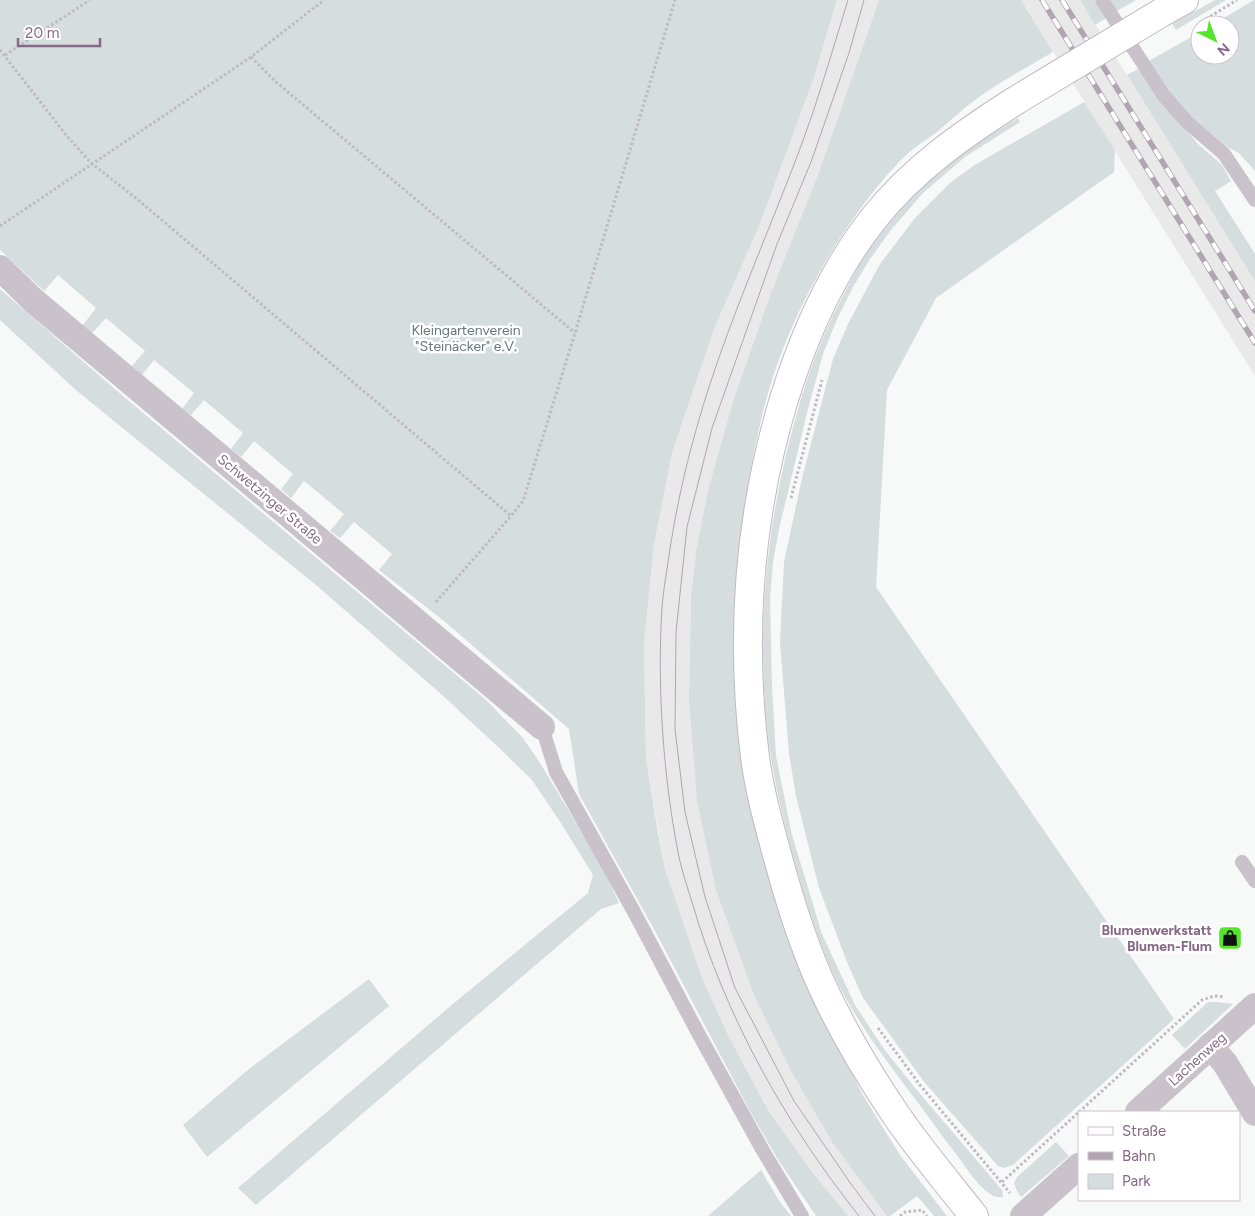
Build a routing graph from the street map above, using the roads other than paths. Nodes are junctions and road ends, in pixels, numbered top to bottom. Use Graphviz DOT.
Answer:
graph roads {
  1 [pos="1102,0"];
  2 [pos="1174,6"];
  3 [pos="1255,200"];
  4 [pos="0,268"];
  5 [pos="542,727"];
  6 [pos="1242,862"];
  7 [pos="1255,881"];
  8 [pos="1255,1006"];
  9 [pos="1210,1046"];
  10 [pos="1139,1111"];
  11 [pos="1255,1113"];
  12 [pos="1078,1167"];
  13 [pos="1024,1215"];
  14 [pos="802,1216"];
  15 [pos="974,1216"];
  1 -- 3 [label="lane"];
  2 -- 15 [label="street, bridge"];
  4 -- 5 [label="street, Schwetzinger Straße"];
  5 -- 14 [label="lane"];
  6 -- 7 [label="lane"];
  8 -- 9 [label="street, Lachenweg"];
  9 -- 10 [label="street, Lachenweg"];
  9 -- 11 [label="street"];
  12 -- 13 [label="street"];
}
